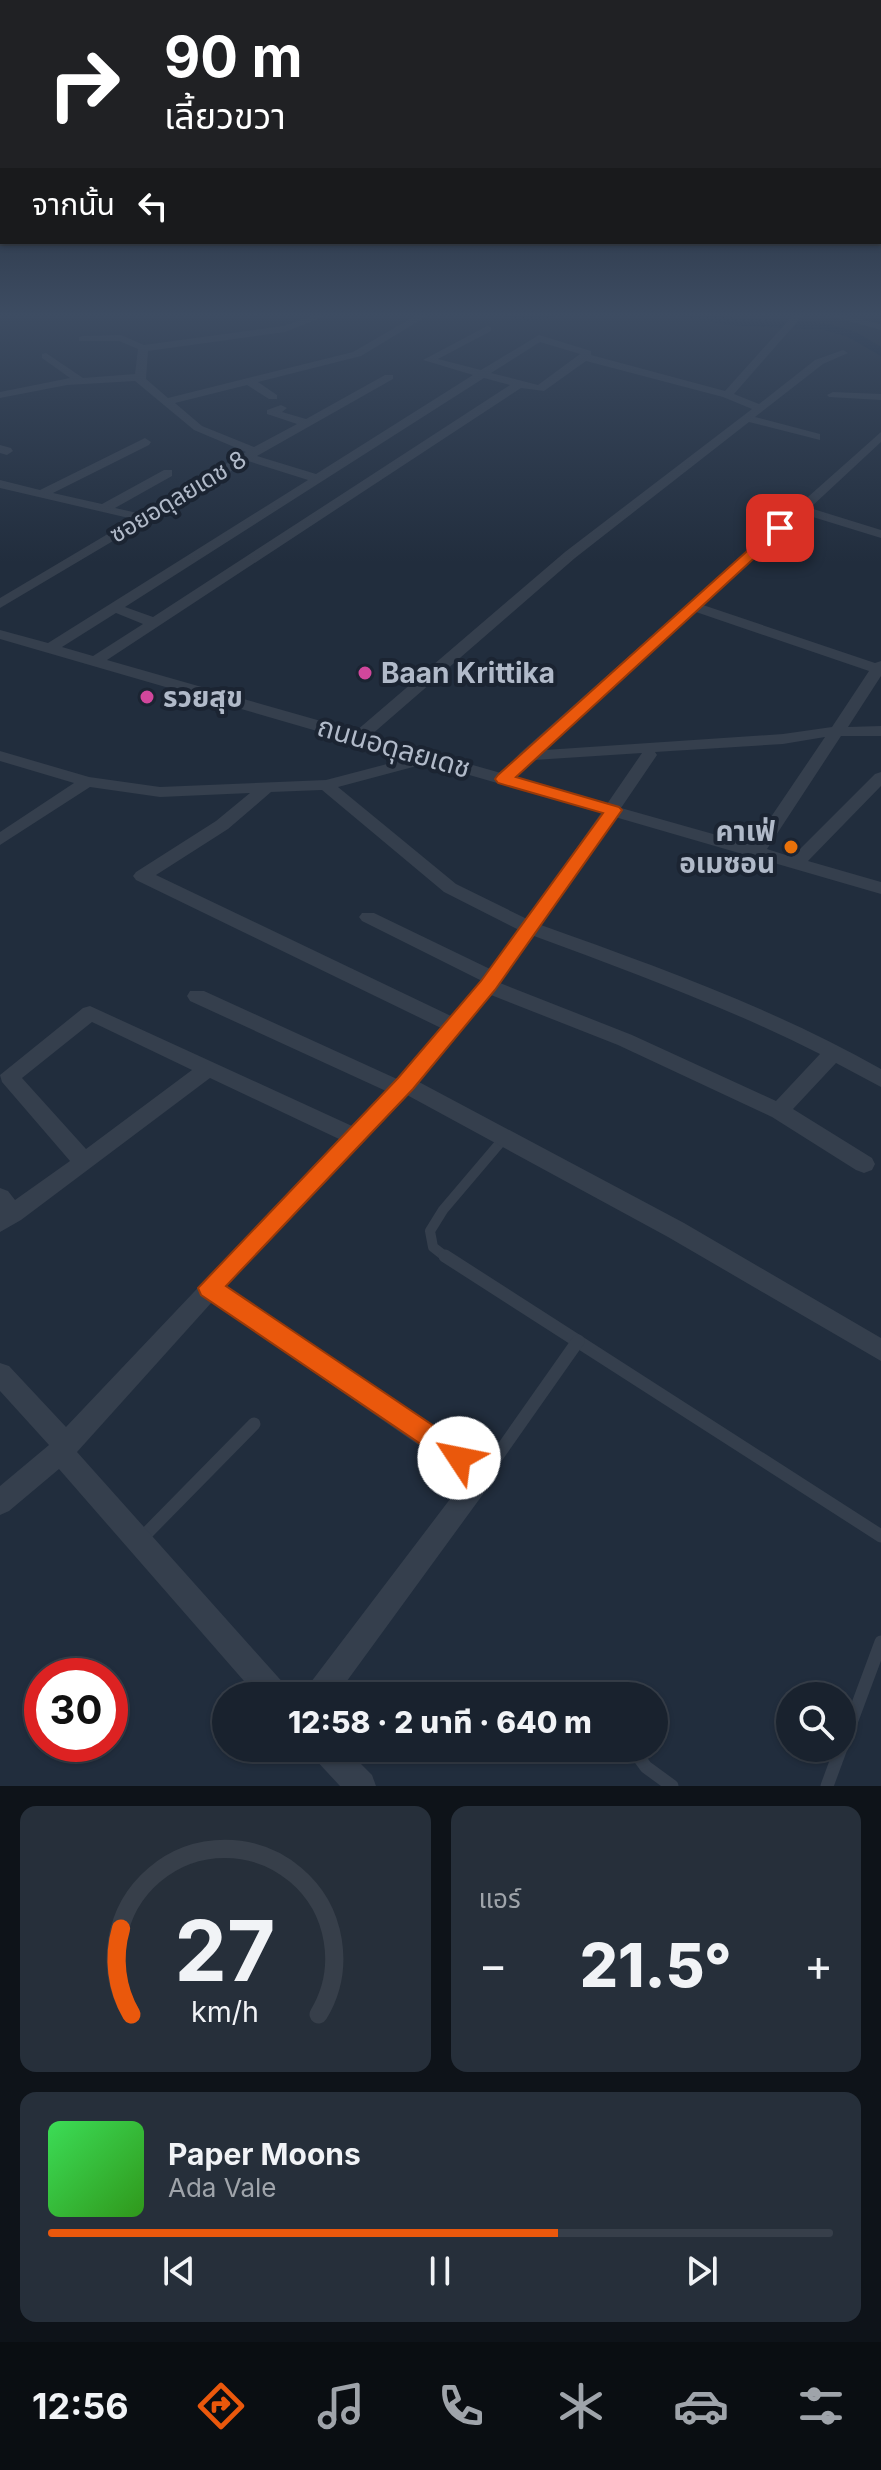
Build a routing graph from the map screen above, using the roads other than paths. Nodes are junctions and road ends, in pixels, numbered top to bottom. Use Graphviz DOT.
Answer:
graph roads {
  1 [pos="159,396"];
  2 [pos="188,396"];
  3 [pos="355,396"];
  4 [pos="449,396"];
  5 [pos="498,396"];
  6 [pos="730,396"];
  7 [pos="777,396"];
  8 [pos="165,402"];
  9 [pos="281,408"];
  10 [pos="762,409"];
  11 [pos="749,419"];
  12 [pos="307,423"];
  13 [pos="881,436"];
  14 [pos="816,437"];
  15 [pos="145,442"];
  16 [pos="251,455"];
  17 [pos="168,473"];
  18 [pos="319,479"];
  19 [pos="0,484"];
  20 [pos="41,494"];
  21 [pos="103,509"];
  22 [pos="801,509"];
  23 [pos="143,518"];
  24 [pos="881,534"];
  25 [pos="250,542"];
  26 [pos="0,604"];
  27 [pos="694,607"];
  28 [pos="115,608"];
  29 [pos="155,623"];
  30 [pos="0,634"];
  31 [pos="51,648"];
  32 [pos="96,661"];
  33 [pos="880,668"];
  34 [pos="881,731"];
  35 [pos="834,732"];
  36 [pos="359,737"];
  37 [pos="649,755"];
  38 [pos="0,756"];
  39 [pos="526,756"];
  40 [pos="429,757"];
  41 [pos="881,777"];
  42 [pos="504,779"];
  43 [pos="87,782"];
  44 [pos="326,785"];
  45 [pos="264,790"];
  46 [pos="613,810"];
  47 [pos="0,840"];
  48 [pos="756,852"];
  49 [pos="796,863"];
  50 [pos="881,888"];
  51 [pos="368,917"];
  52 [pos="530,928"];
  53 [pos="490,982"];
  54 [pos="197,996"];
  55 [pos="454,1026"];
  56 [pos="834,1052"];
  57 [pos="209,1068"];
  58 [pos="881,1079"];
  59 [pos="403,1086"];
  60 [pos="779,1111"];
  61 [pos="355,1137"];
  62 [pos="505,1137"];
  63 [pos="84,1162"];
  64 [pos="864,1164"];
  65 [pos="4,1211"];
  66 [pos="210,1288"];
  67 [pos="578,1341"];
  68 [pos="881,1350"];
  69 [pos="0,1374"];
  70 [pos="254,1424"];
  71 [pos="63,1449"];
  72 [pos="484,1475"];
  73 [pos="0,1502"];
  74 [pos="881,1536"];
  75 [pos="138,1541"];
  76 [pos="881,1642"];
  77 [pos="264,1682"];
  78 [pos="329,1682"];
  79 [pos="856,1709"];
  80 [pos="338,1762"];
  81 [pos="642,1762"];
  82 [pos="836,1762"];
  83 [pos="361,1786"];
  84 [pos="672,1786"];
  85 [pos="827,1786"];
  1 -- 8 [label="street, ซอยอดุลยเดช 8"];
  2 -- 8 [label="street"];
  3 -- 12 [label="street"];
  4 -- 18 [label="street"];
  5 -- 25 [label="street"];
  6 -- 10 [label="street"];
  7 -- 10 [label="street"];
  8 -- 16 [label="street, ซอยอดุลยเดช 8"];
  9 -- 12 [label="street"];
  10 -- 11 [label="street"];
  11 -- 14 [label="street"];
  11 -- 36 [label="street"];
  12 -- 16 [label="street"];
  13 -- 22 [label="street"];
  15 -- 20 [label="street"];
  16 -- 18 [label="street"];
  16 -- 23 [label="street, ซอยอดุลยเดช 8"];
  17 -- 21 [label="street"];
  18 -- 25 [label="street"];
  19 -- 20 [label="street"];
  20 -- 21 [label="street"];
  21 -- 23 [label="street"];
  22 -- 24 [label="street"];
  22 -- 27 [label="street"];
  23 -- 26 [label="street, ซอยอดุลยเดช 8"];
  25 -- 28 [label="street"];
  25 -- 29 [label="street"];
  27 -- 33 [label="street"];
  27 -- 39 [label="street"];
  28 -- 29 [label="street"];
  28 -- 31 [label="street"];
  29 -- 32 [label="street"];
  30 -- 31 [label="street, ถนนอดุลยเดช"];
  31 -- 32 [label="street, ถนนอดุลยเดช"];
  32 -- 36 [label="street, ถนนอดุลยเดช"];
  33 -- 35 [label="street"];
  34 -- 35 [label="street"];
  35 -- 39 [label="street"];
  35 -- 48 [label="street"];
  36 -- 40 [label="street, ถนนอดุลยเดช"];
  37 -- 46 [label="street"];
  38 -- 43 [label="street"];
  39 -- 42 [label="street"];
  40 -- 42 [label="street, ถนนอดุลยเดช"];
  40 -- 44 [label="street"];
  41 -- 49 [label="street"];
  42 -- 46 [label="street, ถนนอดุลยเดช"];
  43 -- 45 [label="street"];
  43 -- 47 [label="street"];
  44 -- 45 [label="street"];
  44 -- 52 [label="street"];
  45 -- 55 [label="street"];
  46 -- 48 [label="street, ถนนอดุลยเดช"];
  46 -- 52 [label="street"];
  48 -- 49 [label="street, ถนนอดุลยเดช"];
  49 -- 50 [label="street, ถนนอดุลยเดช"];
  51 -- 53 [label="street"];
  52 -- 53 [label="street"];
  52 -- 56 [label="street"];
  53 -- 55 [label="street"];
  53 -- 60 [label="street"];
  54 -- 59 [label="street"];
  55 -- 59 [label="street"];
  56 -- 58 [label="street"];
  56 -- 60 [label="street"];
  57 -- 61 [label="street"];
  57 -- 63 [label="street"];
  57 -- 63 [label="street"];
  59 -- 61 [label="street"];
  59 -- 62 [label="street"];
  60 -- 64 [label="street"];
  61 -- 66 [label="street"];
  62 -- 67 [label="lane"];
  62 -- 68 [label="street"];
  63 -- 65 [label="street"];
  66 -- 71 [label="street"];
  66 -- 72 [label="street"];
  67 -- 72 [label="lane"];
  67 -- 74 [label="lane"];
  69 -- 71 [label="street"];
  70 -- 75 [label="lane"];
  71 -- 73 [label="street"];
  71 -- 75 [label="street"];
  72 -- 78 [label="street"];
  75 -- 77 [label="street"];
  76 -- 79 [label="lane"];
  80 -- 83 [label="street"];
  81 -- 84 [label="lane"];
  82 -- 85 [label="lane"];
}
